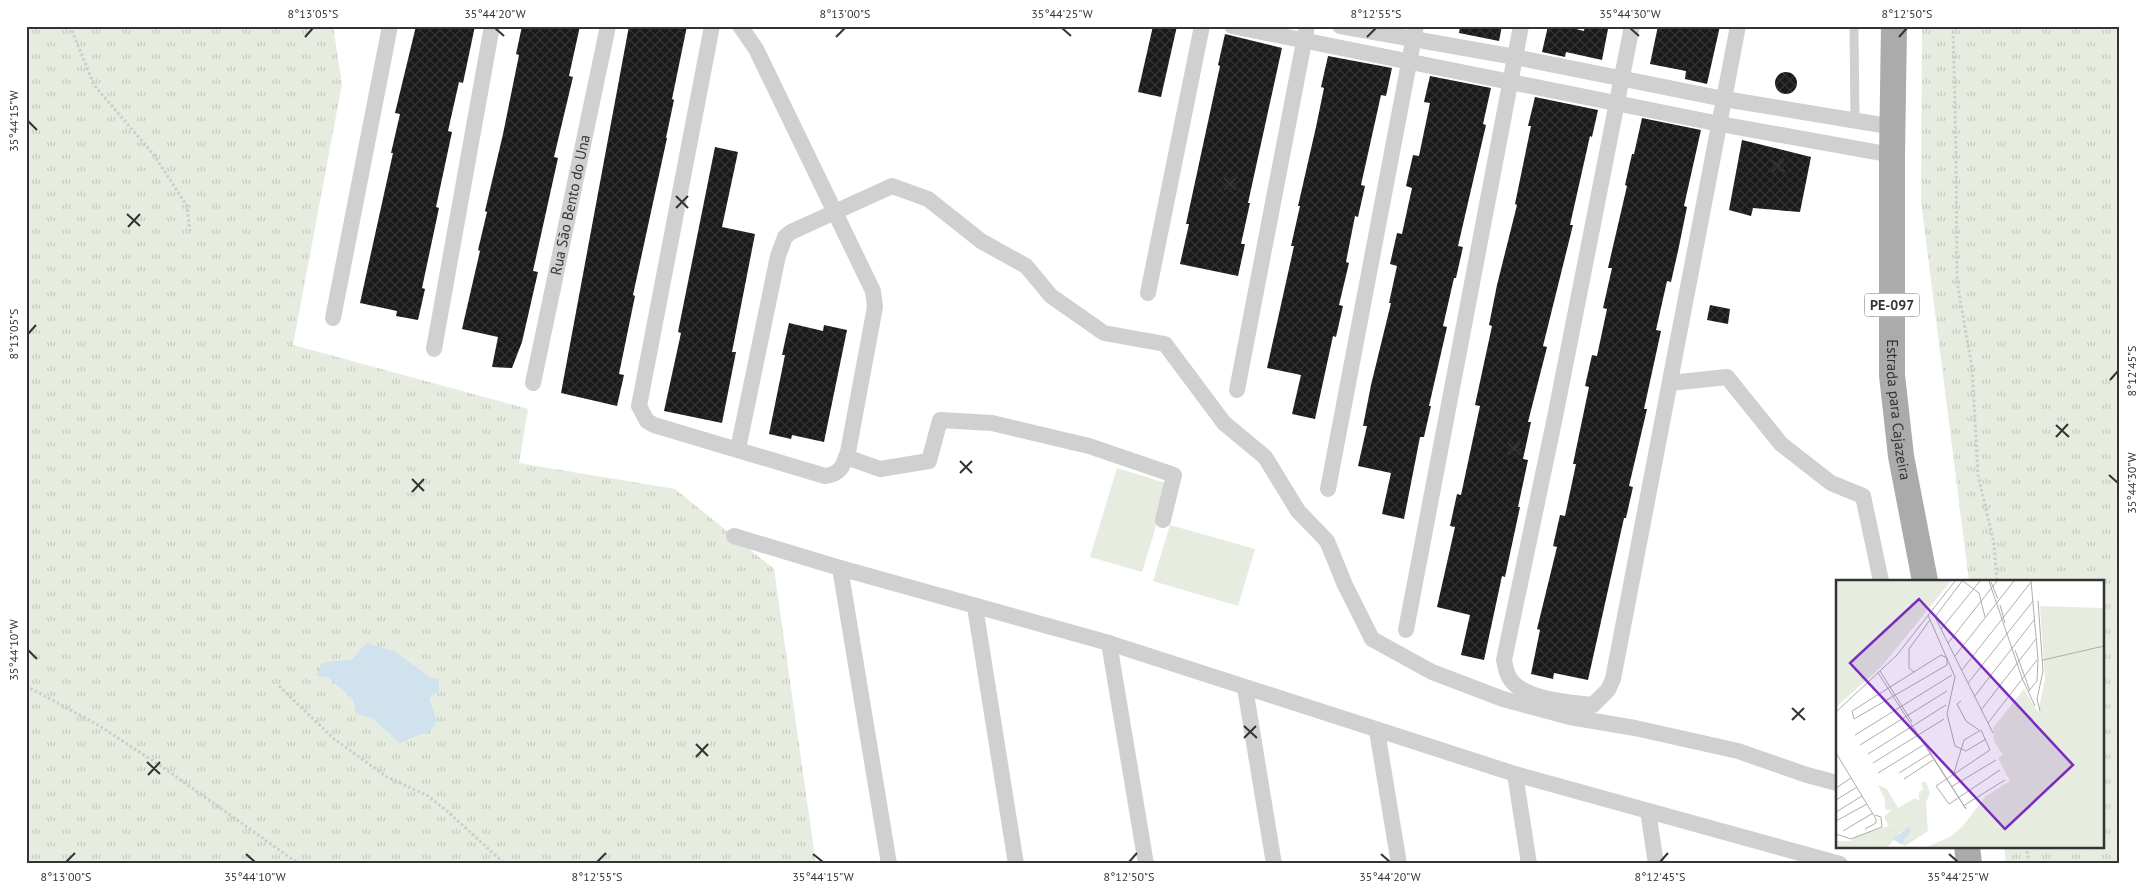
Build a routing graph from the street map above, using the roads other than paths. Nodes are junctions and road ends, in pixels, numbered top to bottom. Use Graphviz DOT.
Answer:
graph roads {
  1 [pos="390,26"];
  2 [pos="492,26"];
  3 [pos="608,26"];
  4 [pos="712,26"];
  5 [pos="740,26"];
  6 [pos="1202,26"];
  7 [pos="1232,26"];
  8 [pos="1340,26"];
  9 [pos="1521,26"];
  10 [pos="1632,26"];
  11 [pos="1738,26"];
  12 [pos="1854,26"];
  13 [pos="1894,26"];
  14 [pos="1306,33"];
  15 [pos="1414,33"];
  16 [pos="1515,58"];
  17 [pos="1410,62"];
  18 [pos="1621,79"];
  19 [pos="1511,82"];
  20 [pos="1724,99"];
  21 [pos="1617,103"];
  22 [pos="1855,120"];
  23 [pos="1720,124"];
  24 [pos="1894,127"];
  25 [pos="1892,156"];
  26 [pos="836,212"];
  27 [pos="1148,293"];
  28 [pos="333,318"];
  29 [pos="434,349"];
  30 [pos="533,382"];
  31 [pos="1670,383"];
  32 [pos="1237,390"];
  33 [pos="738,449"];
  34 [pos="846,457"];
  35 [pos="1328,489"];
  36 [pos="1163,520"];
  37 [pos="734,536"];
  38 [pos="840,568"];
  39 [pos="1881,580"];
  40 [pos="1925,580"];
  41 [pos="975,607"];
  42 [pos="1406,630"];
  43 [pos="1110,643"];
  44 [pos="1246,688"];
  45 [pos="1377,730"];
  46 [pos="1515,774"];
  47 [pos="1836,783"];
  48 [pos="1648,811"];
  49 [pos="1787,856"];
  50 [pos="889,864"];
  51 [pos="1016,864"];
  52 [pos="1146,864"];
  53 [pos="1274,864"];
  54 [pos="1399,864"];
  55 [pos="1529,864"];
  56 [pos="1656,864"];
  57 [pos="1840,864"];
  1 -- 28 [label="street"];
  2 -- 29 [label="street"];
  3 -- 30 [label="street, Rua São Bento do Una"];
  4 -- 33 [label="street"];
  5 -- 26 [label="street"];
  6 -- 27 [label="street"];
  7 -- 14 [label="street"];
  8 -- 15 [label="street"];
  9 -- 16 [label="street"];
  10 -- 18 [label="street"];
  11 -- 20 [label="street"];
  12 -- 22 [label="lane"];
  13 -- 24 [label="main road, Estrada para Cajazeira / PE-097"];
  14 -- 17 [label="street"];
  14 -- 32 [label="street"];
  15 -- 16 [label="street"];
  15 -- 17 [label="street"];
  16 -- 18 [label="street"];
  16 -- 19 [label="street"];
  17 -- 19 [label="street"];
  17 -- 35 [label="street"];
  18 -- 20 [label="street"];
  18 -- 21 [label="street"];
  19 -- 21 [label="street"];
  19 -- 42 [label="street"];
  20 -- 22 [label="street"];
  20 -- 23 [label="street"];
  21 -- 23 [label="street"];
  21 -- 31 [label="street"];
  22 -- 24 [label="street"];
  23 -- 25 [label="street"];
  23 -- 31 [label="street"];
  24 -- 25 [label="main road, Estrada para Cajazeira / PE-097"];
  25 -- 40 [label="main road, Estrada para Cajazeira / PE-097"];
  26 -- 33 [label="street"];
  26 -- 34 [label="street"];
  26 -- 47 [label="street"];
  31 -- 39 [label="street"];
  33 -- 34 [label="street"];
  34 -- 36 [label="street"];
  37 -- 38 [label="street"];
  38 -- 41 [label="street"];
  38 -- 50 [label="street"];
  41 -- 43 [label="street"];
  41 -- 51 [label="street"];
  43 -- 44 [label="street"];
  43 -- 52 [label="street"];
  44 -- 45 [label="street"];
  44 -- 53 [label="street"];
  45 -- 46 [label="street"];
  45 -- 54 [label="street"];
  46 -- 48 [label="street"];
  46 -- 55 [label="street"];
  48 -- 49 [label="street"];
  48 -- 56 [label="street"];
  49 -- 57 [label="street"];
}
